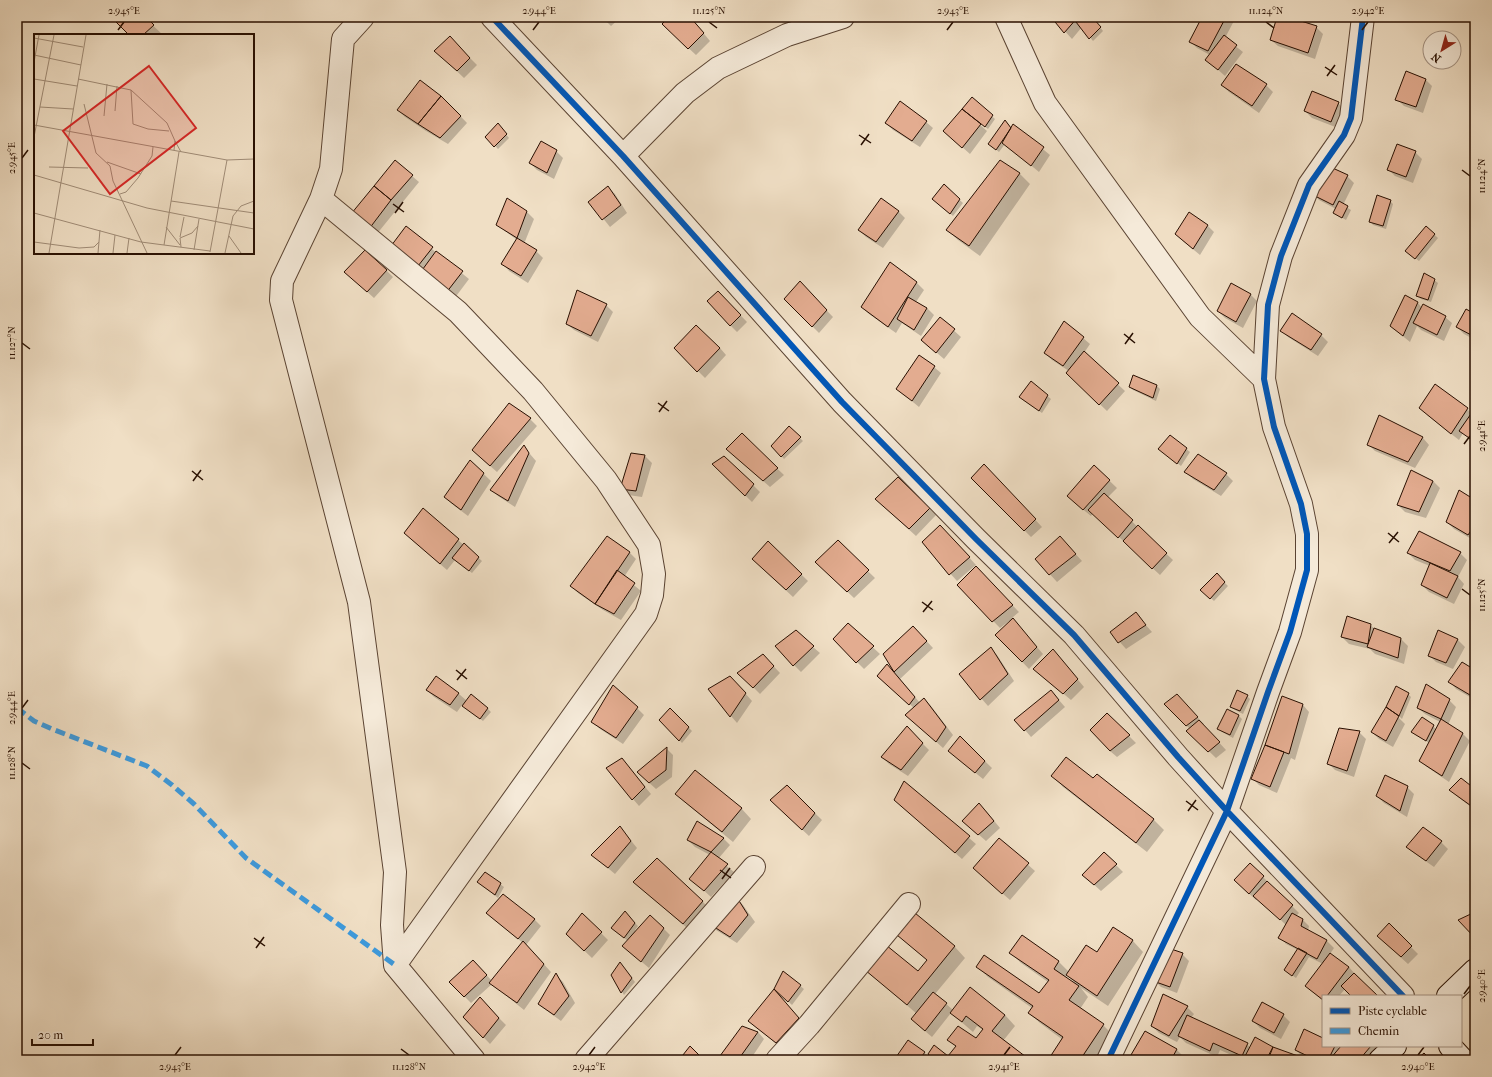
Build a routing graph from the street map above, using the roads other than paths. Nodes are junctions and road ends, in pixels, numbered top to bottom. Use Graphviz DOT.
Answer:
graph roads {
  1 [pos="345,17"];
  2 [pos="363,17"];
  3 [pos="492,17"];
  4 [pos="843,17"];
  5 [pos="1006,17"];
  6 [pos="1363,17"];
  7 [pos="343,39"];
  8 [pos="623,156"];
  9 [pos="321,199"];
  10 [pos="1264,379"];
  11 [pos="1227,811"];
  12 [pos="754,867"];
  13 [pos="909,904"];
  14 [pos="395,964"];
  15 [pos="1475,970"];
  16 [pos="1402,995"];
  17 [pos="1449,995"];
  18 [pos="1394,1047"];
  19 [pos="1451,1047"];
  20 [pos="474,1060"];
  21 [pos="586,1060"];
  22 [pos="777,1060"];
  23 [pos="1108,1060"];
  24 [pos="1380,1060"];
  25 [pos="1463,1060"];
  1 -- 7 [label="street"];
  2 -- 7 [label="street"];
  3 -- 8 [label="street"];
  4 -- 8 [label="street"];
  5 -- 10 [label="street"];
  6 -- 10 [label="street"];
  7 -- 9 [label="street"];
  8 -- 11 [label="street"];
  9 -- 14 [label="street"];
  9 -- 14 [label="street"];
  10 -- 11 [label="street"];
  11 -- 16 [label="street"];
  11 -- 23 [label="street"];
  12 -- 21 [label="street"];
  13 -- 22 [label="street"];
  14 -- 20 [label="street"];
  15 -- 17 [label="street"];
  18 -- 24 [label="street"];
  19 -- 25 [label="street"];
}
